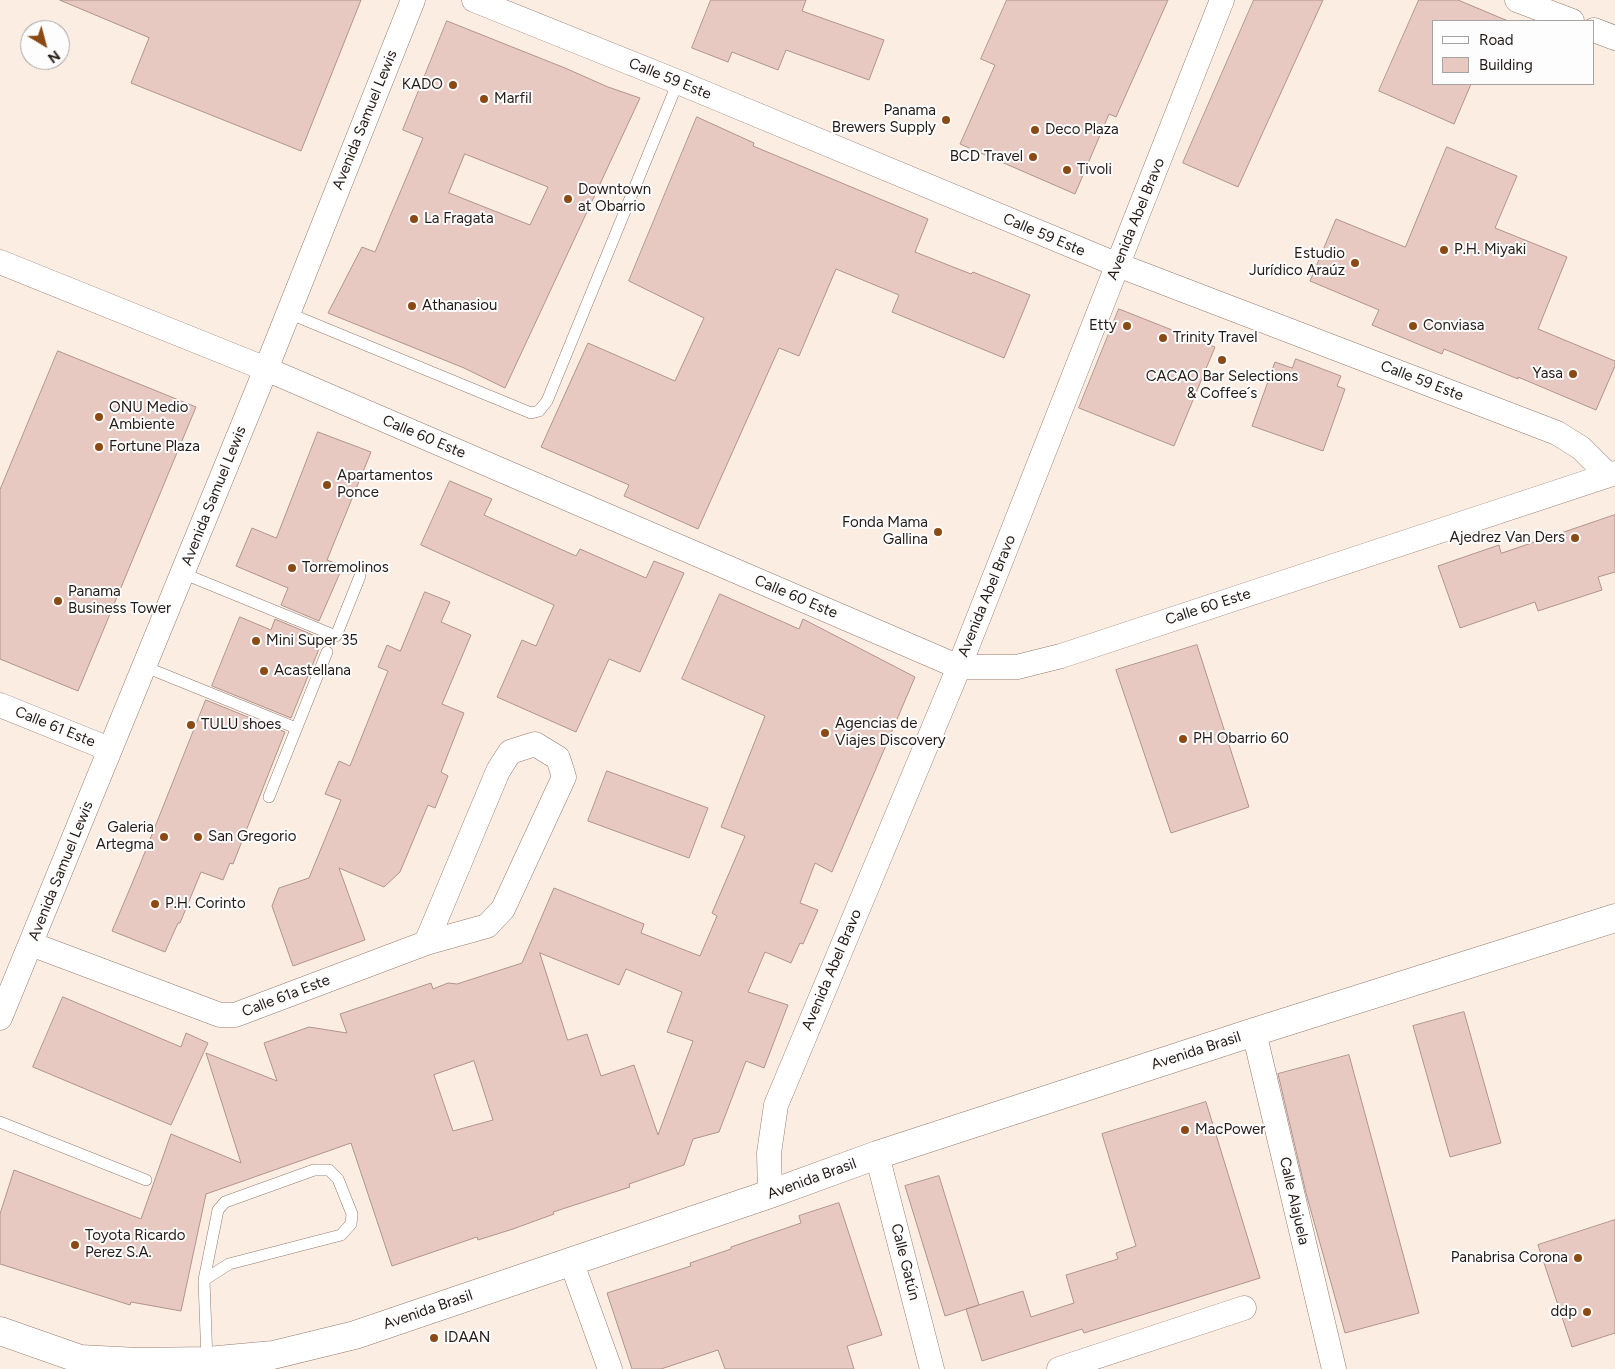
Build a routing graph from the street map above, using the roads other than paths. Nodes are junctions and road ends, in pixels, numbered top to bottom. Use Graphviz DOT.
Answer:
graph roads {
  1 [pos="413,0"];
  2 [pos="474,0"];
  3 [pos="1222,0"];
  4 [pos="1517,0"];
  5 [pos="1569,20"];
  6 [pos="1595,30"];
  7 [pos="1615,38"];
  8 [pos="678,82"];
  9 [pos="0,262"];
  10 [pos="1118,265"];
  11 [pos="288,313"];
  12 [pos="266,369"];
  13 [pos="1612,474"];
  14 [pos="182,573"];
  15 [pos="360,576"];
  16 [pos="327,652"];
  17 [pos="143,666"];
  18 [pos="959,668"];
  19 [pos="0,705"];
  20 [pos="296,728"];
  21 [pos="109,749"];
  22 [pos="269,797"];
  23 [pos="1615,918"];
  24 [pos="426,942"];
  25 [pos="32,944"];
  26 [pos="0,1018"];
  27 [pos="1254,1032"];
  28 [pos="0,1122"];
  29 [pos="877,1155"];
  30 [pos="146,1180"];
  31 [pos="770,1194"];
  32 [pos="570,1261"];
  33 [pos="204,1280"];
  34 [pos="1244,1308"];
  35 [pos="0,1332"];
  36 [pos="208,1361"];
  37 [pos="610,1369"];
  38 [pos="932,1369"];
  39 [pos="1059,1369"];
  40 [pos="1334,1369"];
  1 -- 11 [label="street, Avenida Samuel Lewis"];
  2 -- 8 [label="street, Calle 59 Este"];
  3 -- 10 [label="street, Avenida Abel Bravo"];
  4 -- 5 [label="street"];
  6 -- 7 [label="street"];
  8 -- 10 [label="street, Calle 59 Este"];
  8 -- 11 [label="lane"];
  9 -- 12 [label="street, Calle 60 Este"];
  10 -- 13 [label="street, Calle 59 Este"];
  10 -- 18 [label="street, Avenida Abel Bravo"];
  11 -- 12 [label="street, Avenida Samuel Lewis"];
  12 -- 14 [label="street, Avenida Samuel Lewis"];
  12 -- 18 [label="street, Calle 60 Este"];
  13 -- 18 [label="street, Calle 60 Este"];
  14 -- 15 [label="lane"];
  14 -- 17 [label="street, Avenida Samuel Lewis"];
  16 -- 20 [label="lane"];
  17 -- 20 [label="lane"];
  17 -- 21 [label="street, Avenida Samuel Lewis"];
  18 -- 31 [label="street, Avenida Abel Bravo"];
  19 -- 21 [label="street, Calle 61 Este"];
  20 -- 22 [label="lane"];
  21 -- 25 [label="street, Avenida Samuel Lewis"];
  23 -- 27 [label="main road, Avenida Brasil"];
  24 -- 24 [label="street, Calle 61a Este"];
  24 -- 25 [label="street, Calle 61a Este"];
  25 -- 26 [label="street, Avenida Samuel Lewis"];
  27 -- 29 [label="main road, Avenida Brasil"];
  27 -- 40 [label="street, Calle Alajuela"];
  28 -- 30 [label="lane"];
  29 -- 31 [label="main road, Avenida Brasil"];
  29 -- 38 [label="street, Calle Gatún"];
  31 -- 32 [label="main road, Avenida Brasil"];
  32 -- 36 [label="main road, Avenida Brasil"];
  32 -- 37 [label="street"];
  33 -- 33 [label="lane"];
  33 -- 36 [label="lane"];
  34 -- 39 [label="street"];
  35 -- 36 [label="main road, Avenida Brasil"];
}
